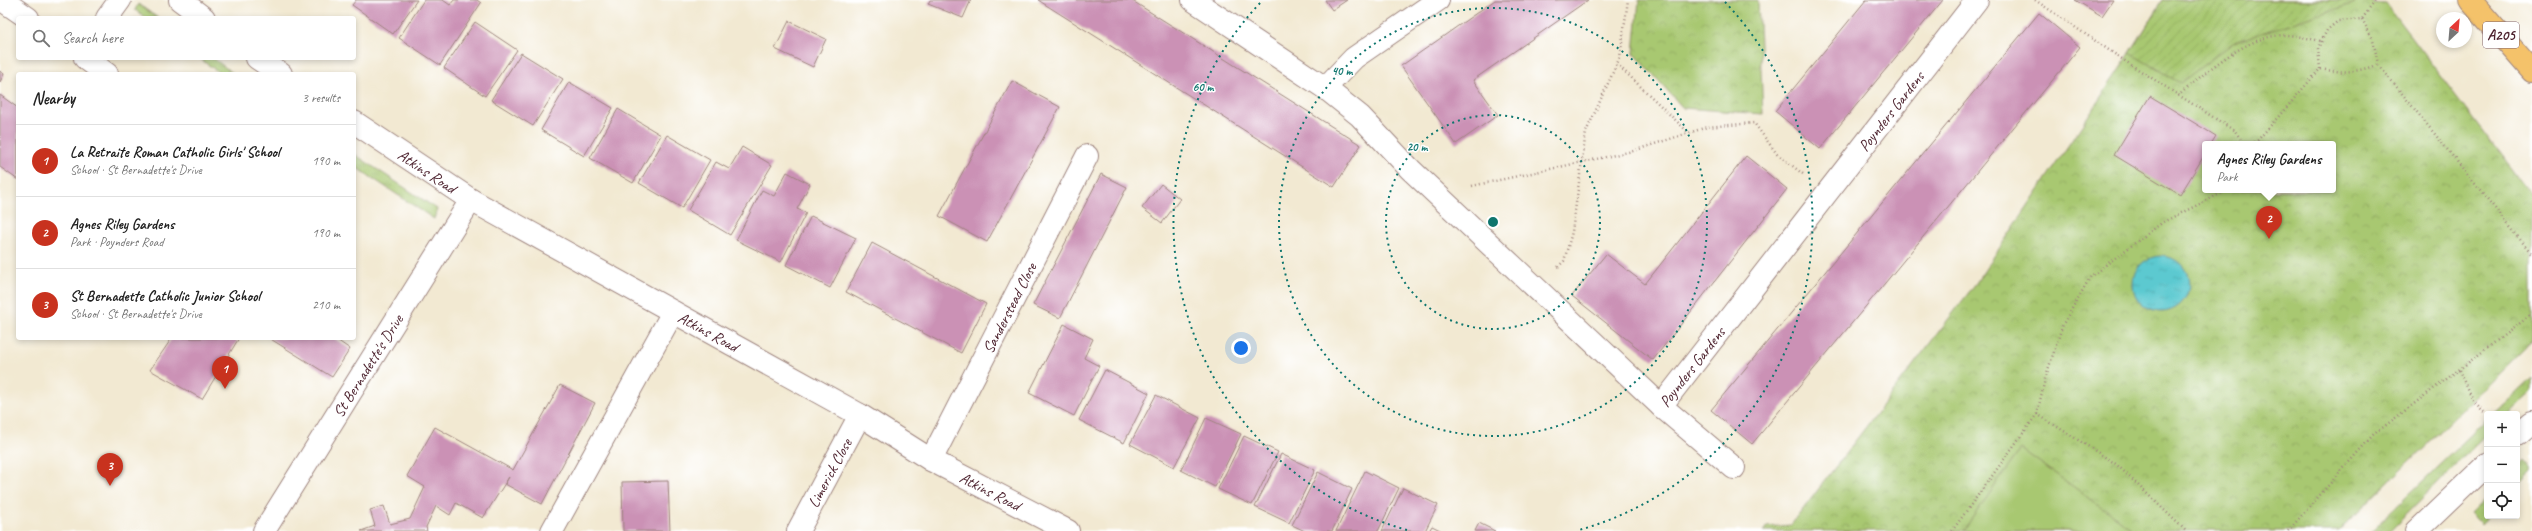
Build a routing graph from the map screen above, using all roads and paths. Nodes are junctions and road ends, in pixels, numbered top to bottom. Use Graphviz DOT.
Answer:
graph roads {
  1 [pos="2,0"];
  2 [pos="120,0"];
  3 [pos="180,0"];
  4 [pos="1193,0"];
  5 [pos="1438,0"];
  6 [pos="1628,0"];
  7 [pos="1977,0"];
  8 [pos="2035,0"];
  9 [pos="2376,0"];
  10 [pos="2470,0"];
  11 [pos="25,16"];
  12 [pos="108,16"];
  13 [pos="201,16"];
  14 [pos="2362,19"];
  15 [pos="2321,41"];
  16 [pos="88,60"];
  17 [pos="260,60"];
  18 [pos="1617,64"];
  19 [pos="2378,64"];
  20 [pos="2320,69"];
  21 [pos="2532,71"];
  22 [pos="104,72"];
  23 [pos="278,72"];
  24 [pos="1325,88"];
  25 [pos="2178,96"];
  26 [pos="356,123"];
  27 [pos="1688,133"];
  28 [pos="2242,141"];
  29 [pos="2256,141"];
  30 [pos="1086,156"];
  31 [pos="1583,162"];
  32 [pos="1828,193"];
  33 [pos="2222,193"];
  34 [pos="471,200"];
  35 [pos="1450,207"];
  36 [pos="2532,254"];
  37 [pos="1538,290"];
  38 [pos="673,312"];
  39 [pos="2532,314"];
  40 [pos="2460,370"];
  41 [pos="1661,406"];
  42 [pos="2484,412"];
  43 [pos="2038,414"];
  44 [pos="860,415"];
  45 [pos="2532,422"];
  46 [pos="2520,432"];
  47 [pos="931,460"];
  48 [pos="2484,467"];
  49 [pos="1734,468"];
  50 [pos="264,531"];
  51 [pos="552,531"];
  52 [pos="798,531"];
  53 [pos="1068,531"];
  54 [pos="1952,531"];
  55 [pos="2186,531"];
  56 [pos="2288,531"];
  57 [pos="2417,531"];
  1 -- 11 [label="street"];
  2 -- 12 [label="street"];
  3 -- 13 [label="street"];
  4 -- 24 [label="street, Poynders Gardens"];
  5 -- 24 [label="street"];
  6 -- 18 [label="path"];
  7 -- 32 [label="street, Poynders Gardens"];
  8 -- 25 [label="path"];
  9 -- 14 [label="path"];
  10 -- 21 [label="highway, A205"];
  14 -- 15 [label="path"];
  14 -- 19 [label="path"];
  15 -- 20 [label="path"];
  15 -- 25 [label="path"];
  16 -- 22 [label="street"];
  17 -- 23 [label="street"];
  18 -- 27 [label="path"];
  18 -- 31 [label="path"];
  19 -- 20 [label="path"];
  19 -- 36 [label="path"];
  20 -- 29 [label="path"];
  24 -- 35 [label="street, Poynders Gardens"];
  25 -- 28 [label="path"];
  26 -- 34 [label="street, Atkins Road"];
  27 -- 31 [label="path"];
  27 -- 32 [label="path"];
  30 -- 47 [label="street, Sanderstead Close"];
  31 -- 35 [label="path"];
  31 -- 37 [label="path"];
  32 -- 41 [label="street, Poynders Gardens"];
  33 -- 43 [label="path"];
  34 -- 38 [label="street, Atkins Road"];
  34 -- 50 [label="street, St Bernadette's Drive"];
  35 -- 37 [label="street, Poynders Gardens"];
  37 -- 41 [label="street, Poynders Gardens"];
  38 -- 44 [label="street, Atkins Road"];
  38 -- 51 [label="street"];
  39 -- 40 [label="path"];
  40 -- 42 [label="path"];
  40 -- 56 [label="path"];
  41 -- 49 [label="street"];
  43 -- 54 [label="path"];
  43 -- 55 [label="path"];
  44 -- 47 [label="street, Atkins Road"];
  44 -- 52 [label="street, Limerick Close"];
  45 -- 46 [label="street"];
  47 -- 53 [label="street, Atkins Road"];
  48 -- 57 [label="street"];
}
